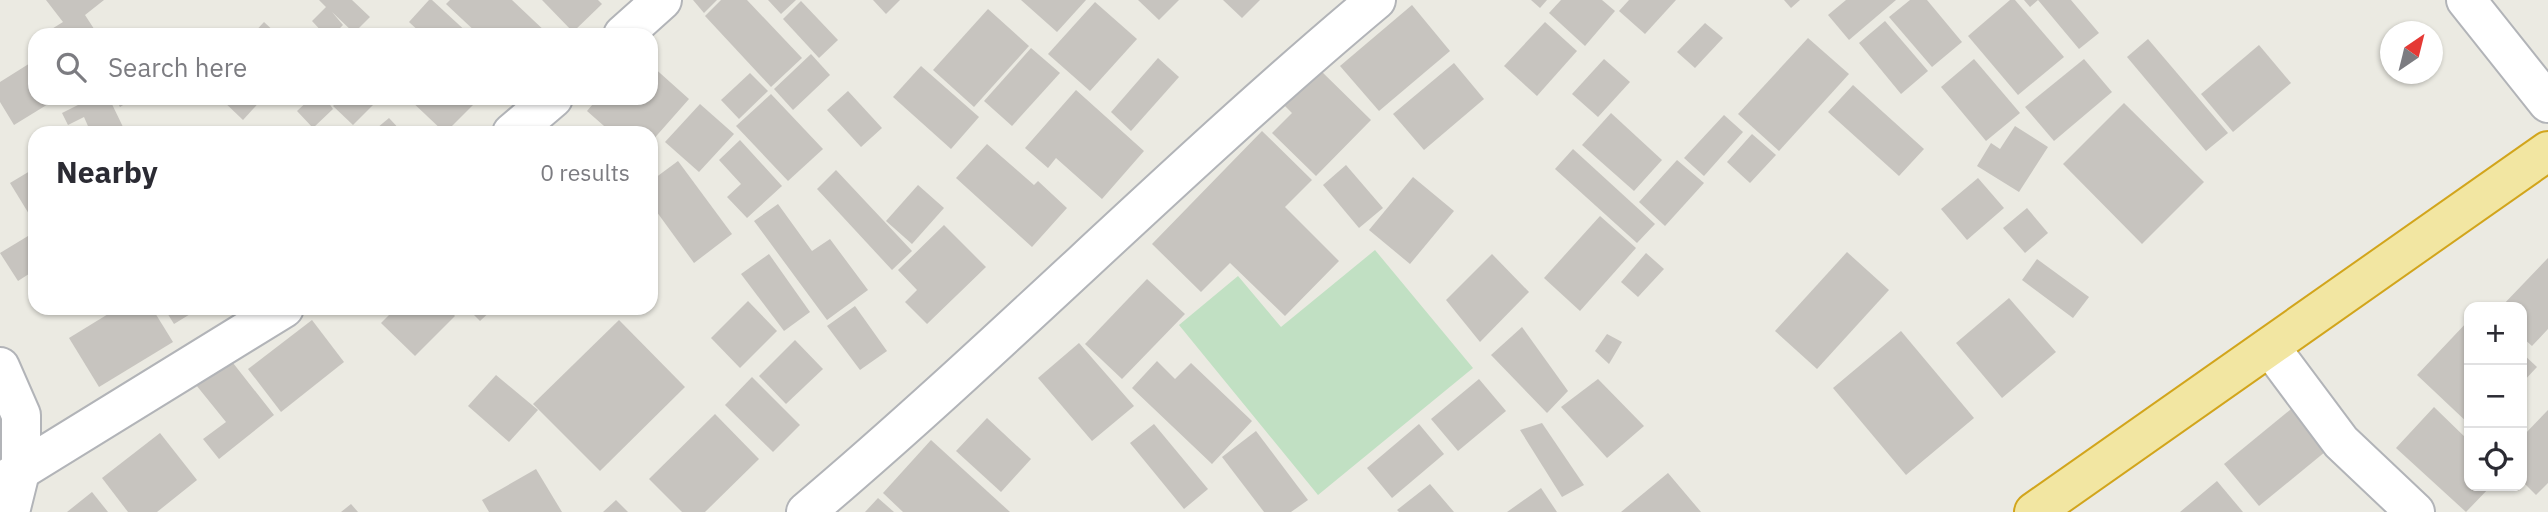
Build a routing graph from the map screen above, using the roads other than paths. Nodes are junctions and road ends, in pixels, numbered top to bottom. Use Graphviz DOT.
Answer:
graph roads {
  1 [pos="662,0"];
  2 [pos="1376,0"];
  3 [pos="2466,0"];
  4 [pos="631,28"];
  5 [pos="2548,103"];
  6 [pos="545,105"];
  7 [pos="520,126"];
  8 [pos="2548,151"];
  9 [pos="273,315"];
  10 [pos="2270,347"];
  11 [pos="0,367"];
  12 [pos="11,475"];
  13 [pos="10,512"];
  14 [pos="806,512"];
  15 [pos="2034,512"];
  16 [pos="2415,512"];
  1 -- 4 [label="street"];
  2 -- 14 [label="street"];
  3 -- 5 [label="street"];
  6 -- 7 [label="street"];
  8 -- 10 [label="highway"];
  9 -- 12 [label="street"];
  10 -- 15 [label="highway"];
  10 -- 16 [label="street"];
  11 -- 12 [label="street"];
  12 -- 13 [label="street"];
}
